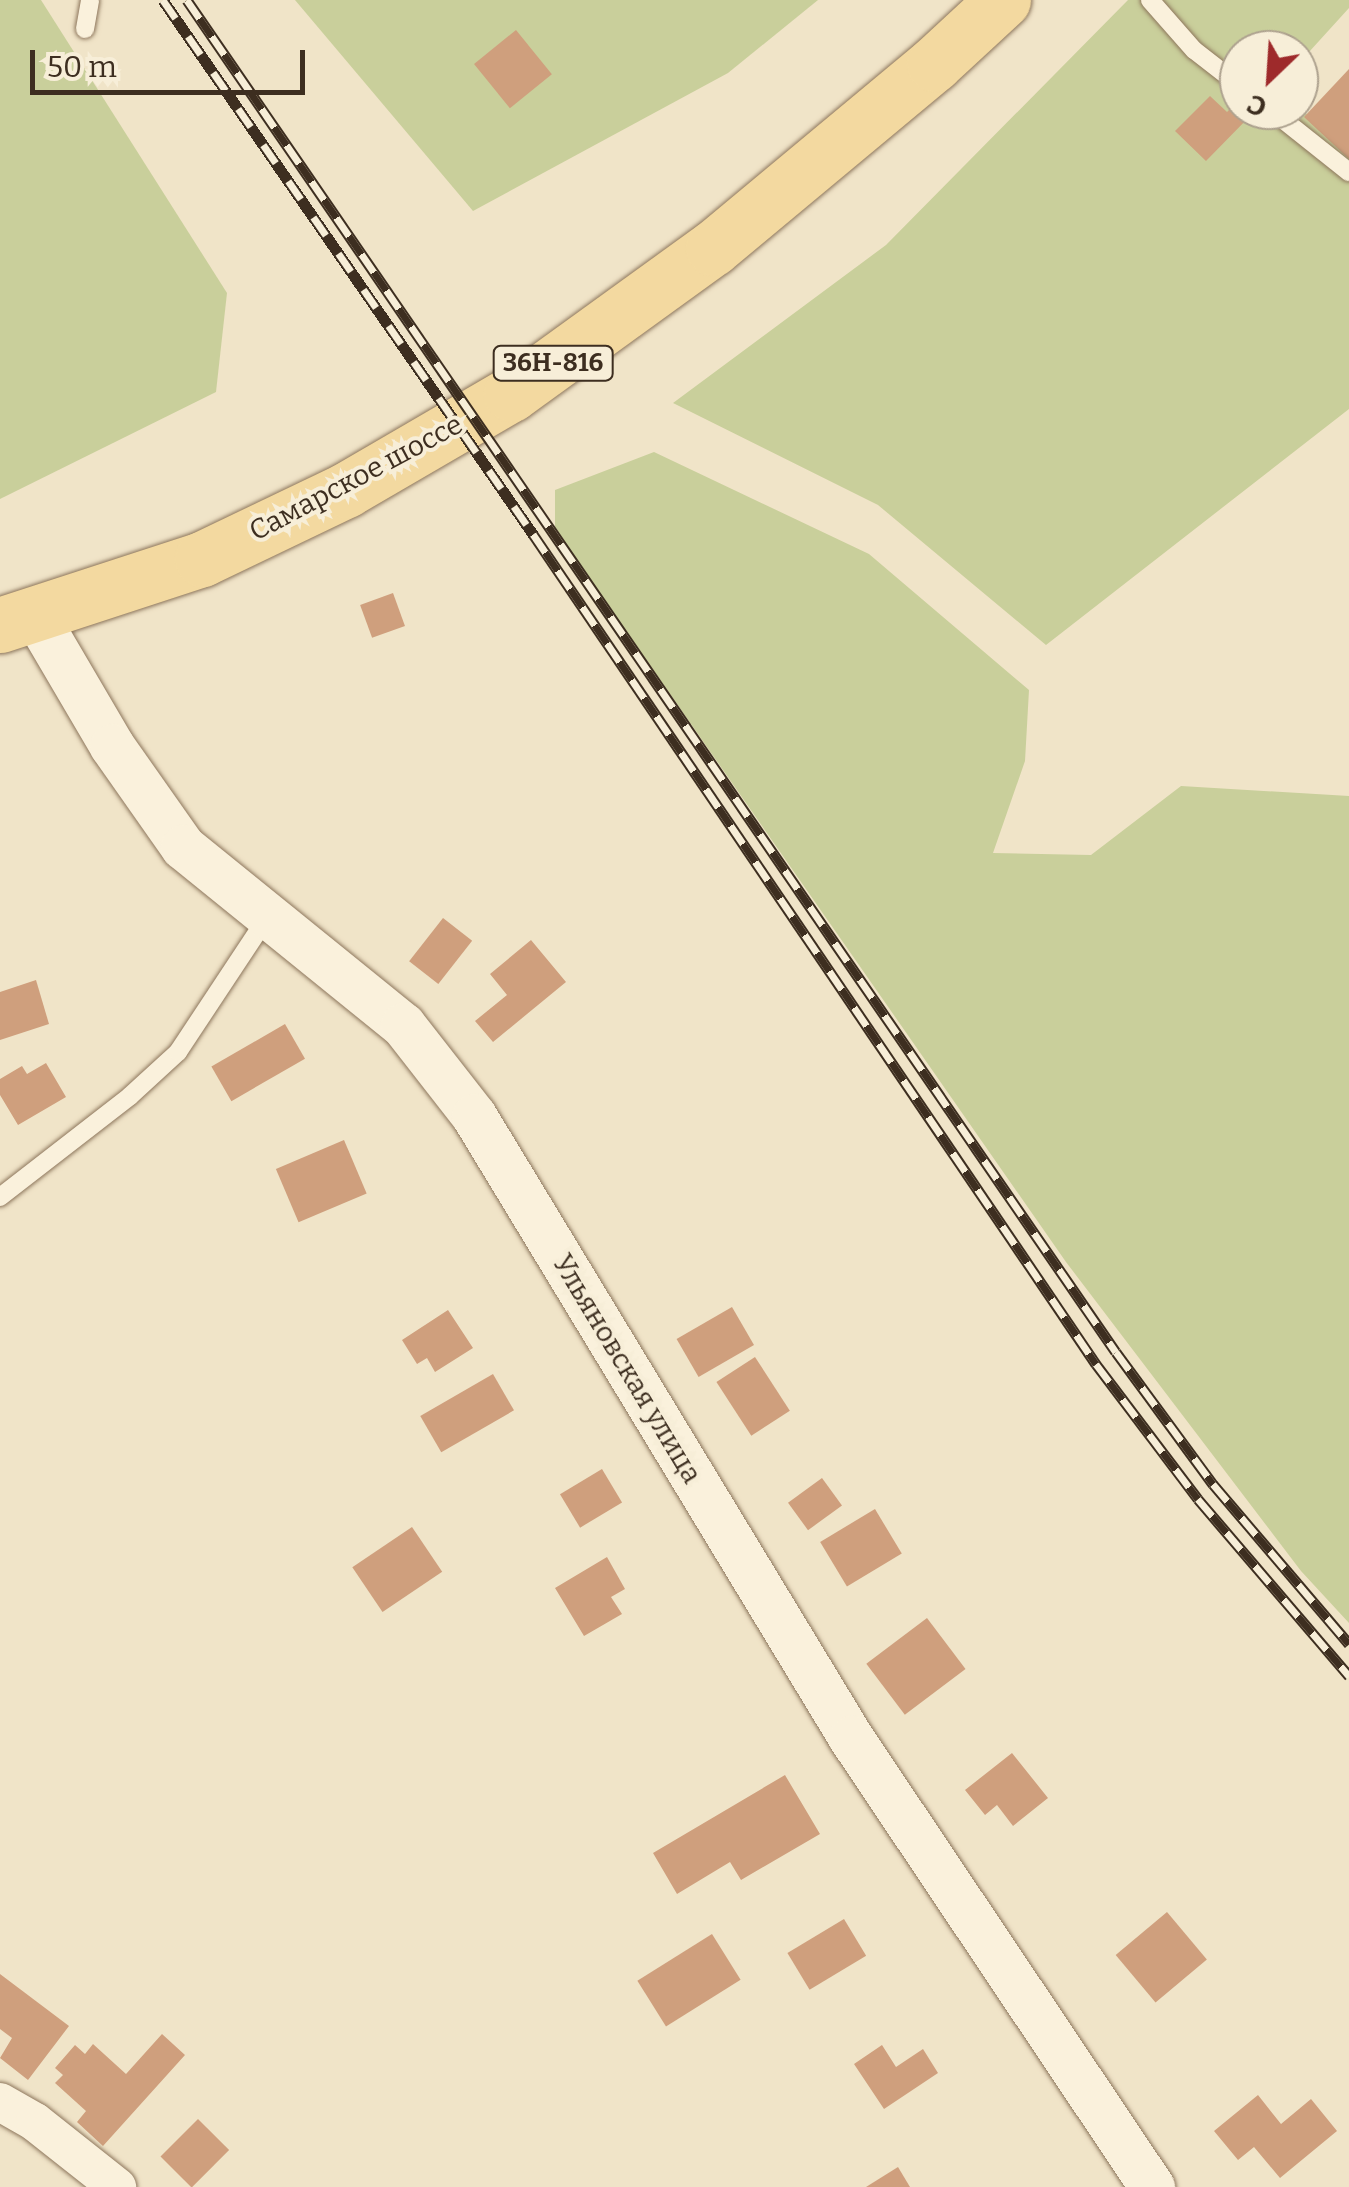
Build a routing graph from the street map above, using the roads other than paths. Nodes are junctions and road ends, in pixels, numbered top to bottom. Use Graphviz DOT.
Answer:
graph roads {
  1 [pos="90,0"];
  2 [pos="1003,0"];
  3 [pos="1150,0"];
  4 [pos="85,29"];
  5 [pos="1219,69"];
  6 [pos="1296,130"];
  7 [pos="1349,172"];
  8 [pos="17,619"];
  9 [pos="268,916"];
  10 [pos="0,1197"];
  11 [pos="0,2102"];
  12 [pos="117,2187"];
  13 [pos="1152,2187"];
  1 -- 4 [label="lane"];
  2 -- 8 [label="main road, Самарское шоссе / 36Н-816"];
  3 -- 5 [label="lane"];
  6 -- 7 [label="lane"];
  8 -- 9 [label="street, Ульяновская улица"];
  9 -- 10 [label="lane"];
  9 -- 13 [label="street, Ульяновская улица"];
  11 -- 12 [label="street"];
}
